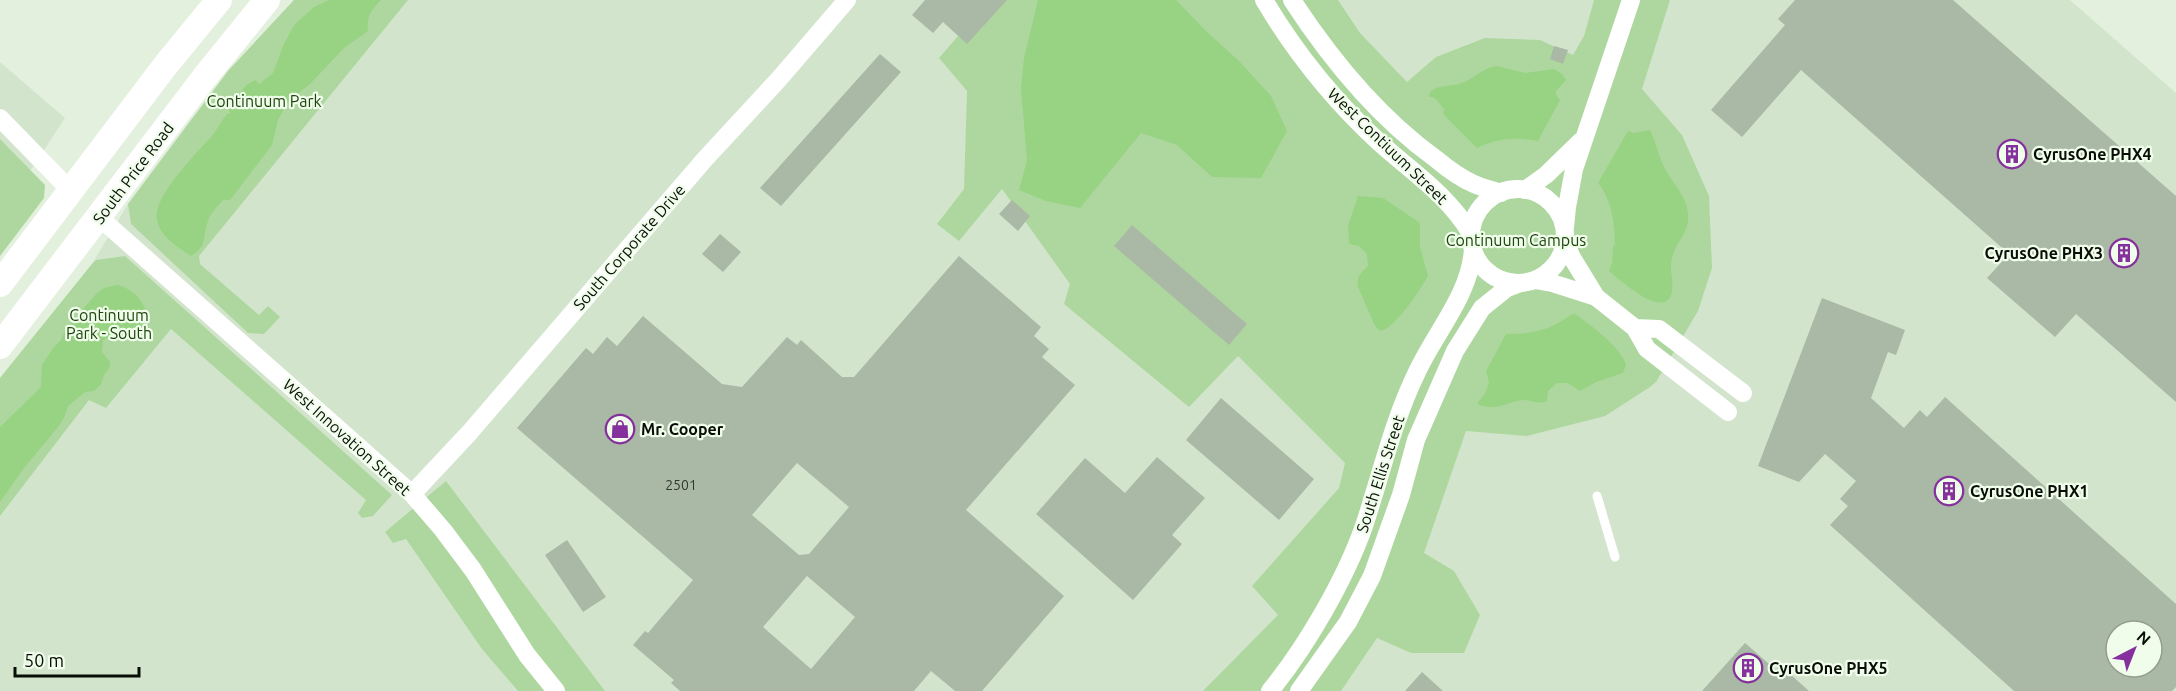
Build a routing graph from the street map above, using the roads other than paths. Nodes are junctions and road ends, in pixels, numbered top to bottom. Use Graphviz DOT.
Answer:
graph roads {
  1 [pos="219,0"];
  2 [pos="267,0"];
  3 [pos="847,0"];
  4 [pos="1264,0"];
  5 [pos="1292,0"];
  6 [pos="1631,0"];
  7 [pos="0,118"];
  8 [pos="1584,137"];
  9 [pos="1525,190"];
  10 [pos="71,191"];
  11 [pos="1501,193"];
  12 [pos="100,218"];
  13 [pos="1565,236"];
  14 [pos="1472,241"];
  15 [pos="1527,282"];
  16 [pos="0,284"];
  17 [pos="1596,297"];
  18 [pos="1635,328"];
  19 [pos="0,346"];
  20 [pos="1743,393"];
  21 [pos="1728,412"];
  22 [pos="412,494"];
  23 [pos="1598,496"];
  24 [pos="1615,557"];
  25 [pos="556,691"];
  26 [pos="1270,691"];
  27 [pos="1299,691"];
  1 -- 10 [label="main road"];
  2 -- 12 [label="main road, South Price Road"];
  3 -- 22 [label="street, South Corporate Drive"];
  4 -- 14 [label="street, West Contiuum Street"];
  5 -- 11 [label="street, West Contiuum Street"];
  6 -- 8 [label="street"];
  7 -- 10 [label="street"];
  8 -- 9 [label="street"];
  8 -- 13 [label="street"];
  9 -- 11 [label="street"];
  9 -- 13 [label="street"];
  10 -- 12 [label="main road"];
  10 -- 16 [label="main road"];
  11 -- 14 [label="street"];
  12 -- 19 [label="main road, South Price Road"];
  12 -- 22 [label="street, West Innovation Street"];
  13 -- 15 [label="street"];
  13 -- 17 [label="street"];
  14 -- 15 [label="street"];
  14 -- 26 [label="street, South Ellis Street"];
  15 -- 17 [label="street"];
  15 -- 27 [label="street, South Ellis Street"];
  17 -- 18 [label="street"];
  18 -- 20 [label="street"];
  18 -- 21 [label="street"];
  22 -- 25 [label="street, West Innovation Street"];
  23 -- 24 [label="lane"];
}
